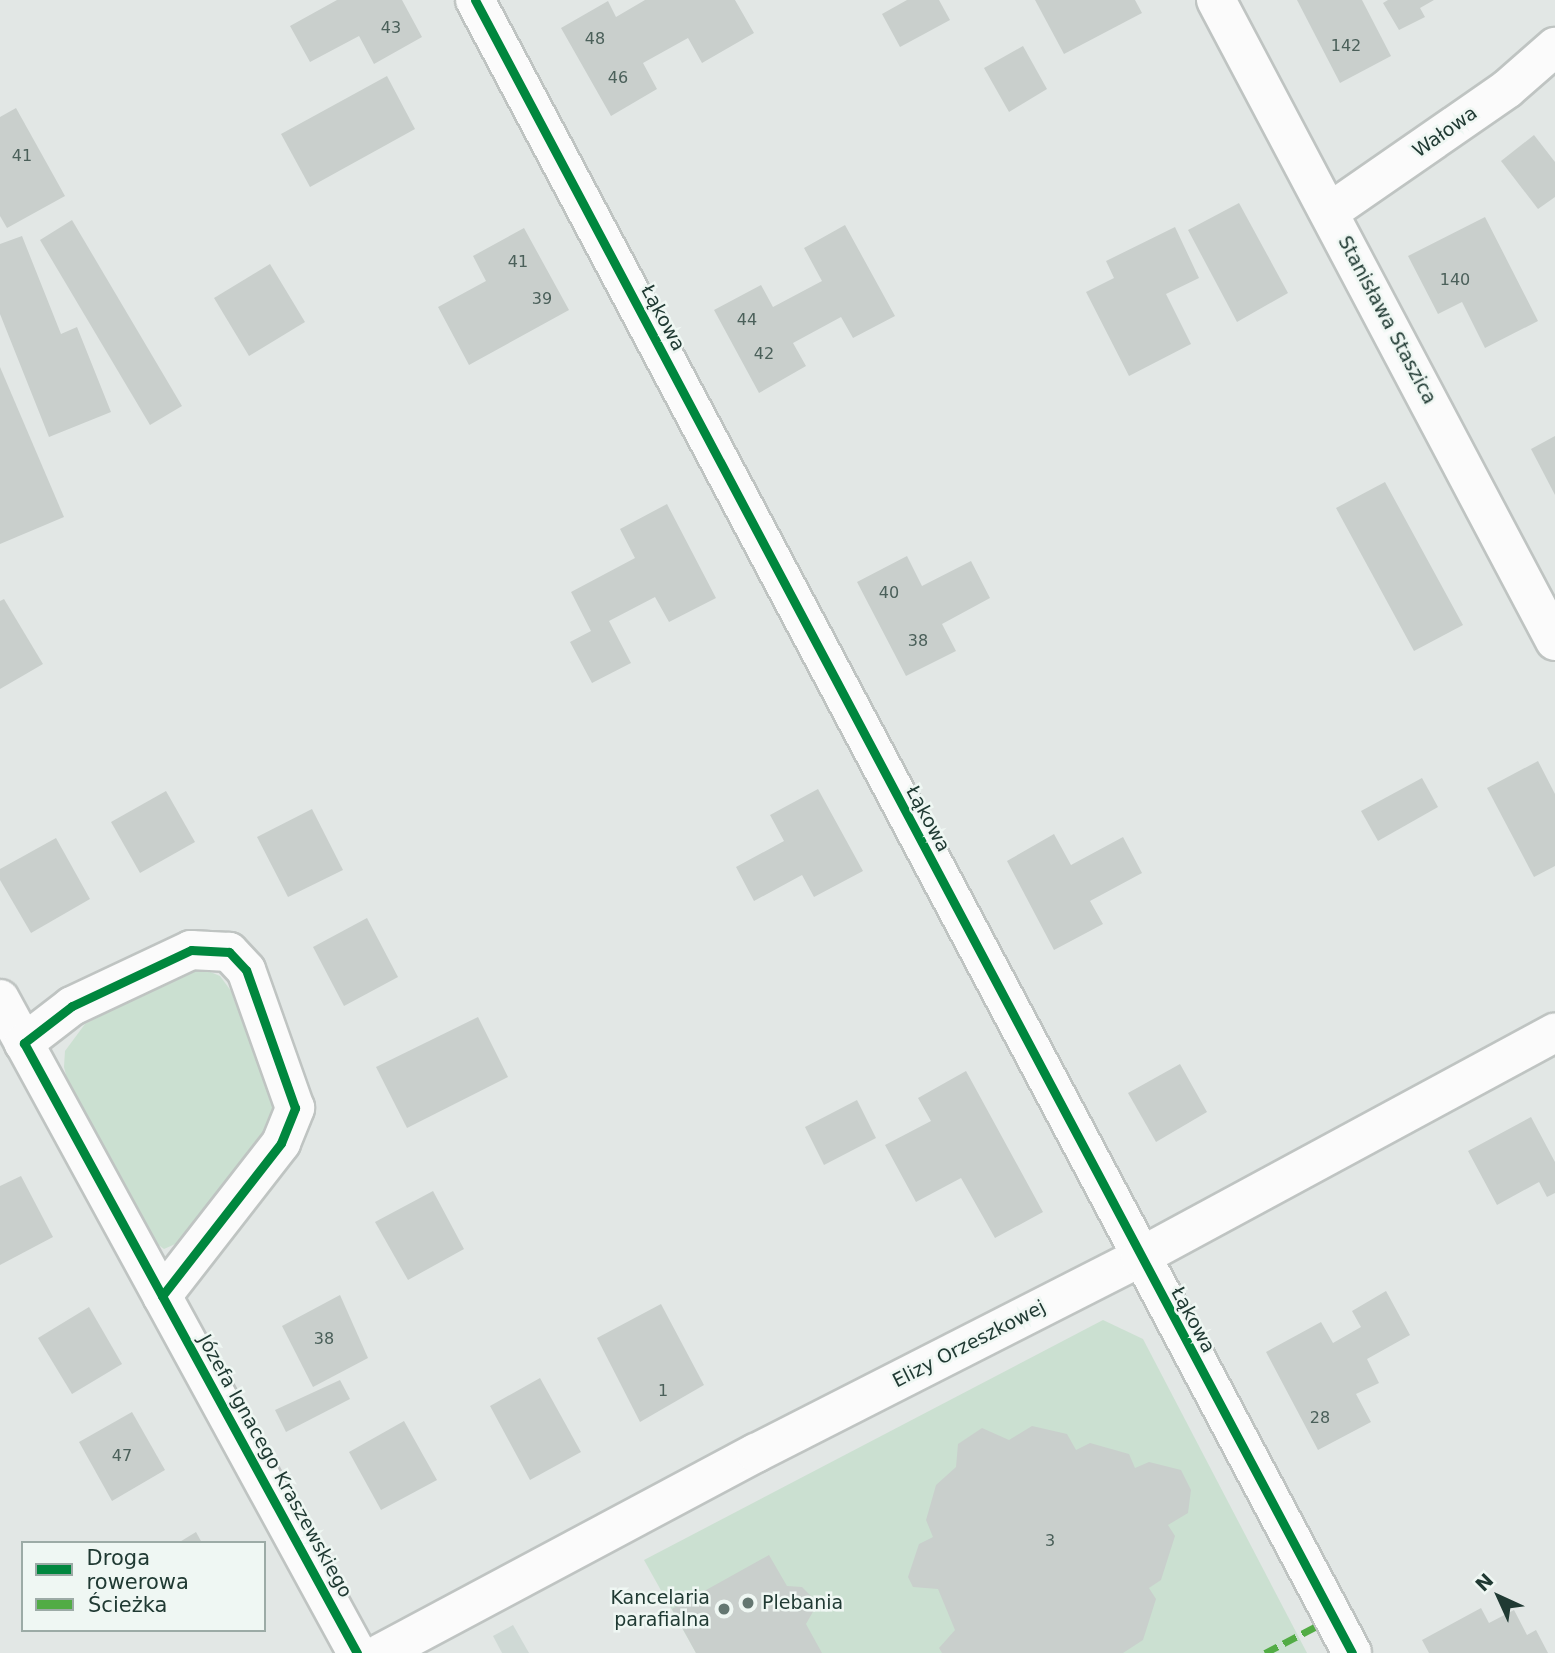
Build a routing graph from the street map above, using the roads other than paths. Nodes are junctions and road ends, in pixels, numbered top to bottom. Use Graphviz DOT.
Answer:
graph roads {
  1 [pos="475,0"];
  2 [pos="1216,0"];
  3 [pos="1555,47"];
  4 [pos="1331,211"];
  5 [pos="1555,641"];
  6 [pos="0,999"];
  7 [pos="1555,1033"];
  8 [pos="24,1042"];
  9 [pos="1140,1257"];
  10 [pos="162,1296"];
  11 [pos="357,1653"];
  12 [pos="381,1653"];
  13 [pos="1352,1653"];
  1 -- 9 [label="street, Łąkowa"];
  2 -- 4 [label="street, Stanisława Staszica"];
  3 -- 4 [label="street, Wałowa"];
  4 -- 5 [label="street, Stanisława Staszica"];
  6 -- 8 [label="street, Józefa Ignacego Kraszewskiego"];
  7 -- 9 [label="street, Elizy Orzeszkowej"];
  8 -- 10 [label="street, Józefa Ignacego Kraszewskiego"];
  8 -- 10 [label="street"];
  9 -- 12 [label="street, Elizy Orzeszkowej"];
  9 -- 13 [label="street, Łąkowa"];
  10 -- 11 [label="street, Józefa Ignacego Kraszewskiego"];
}
